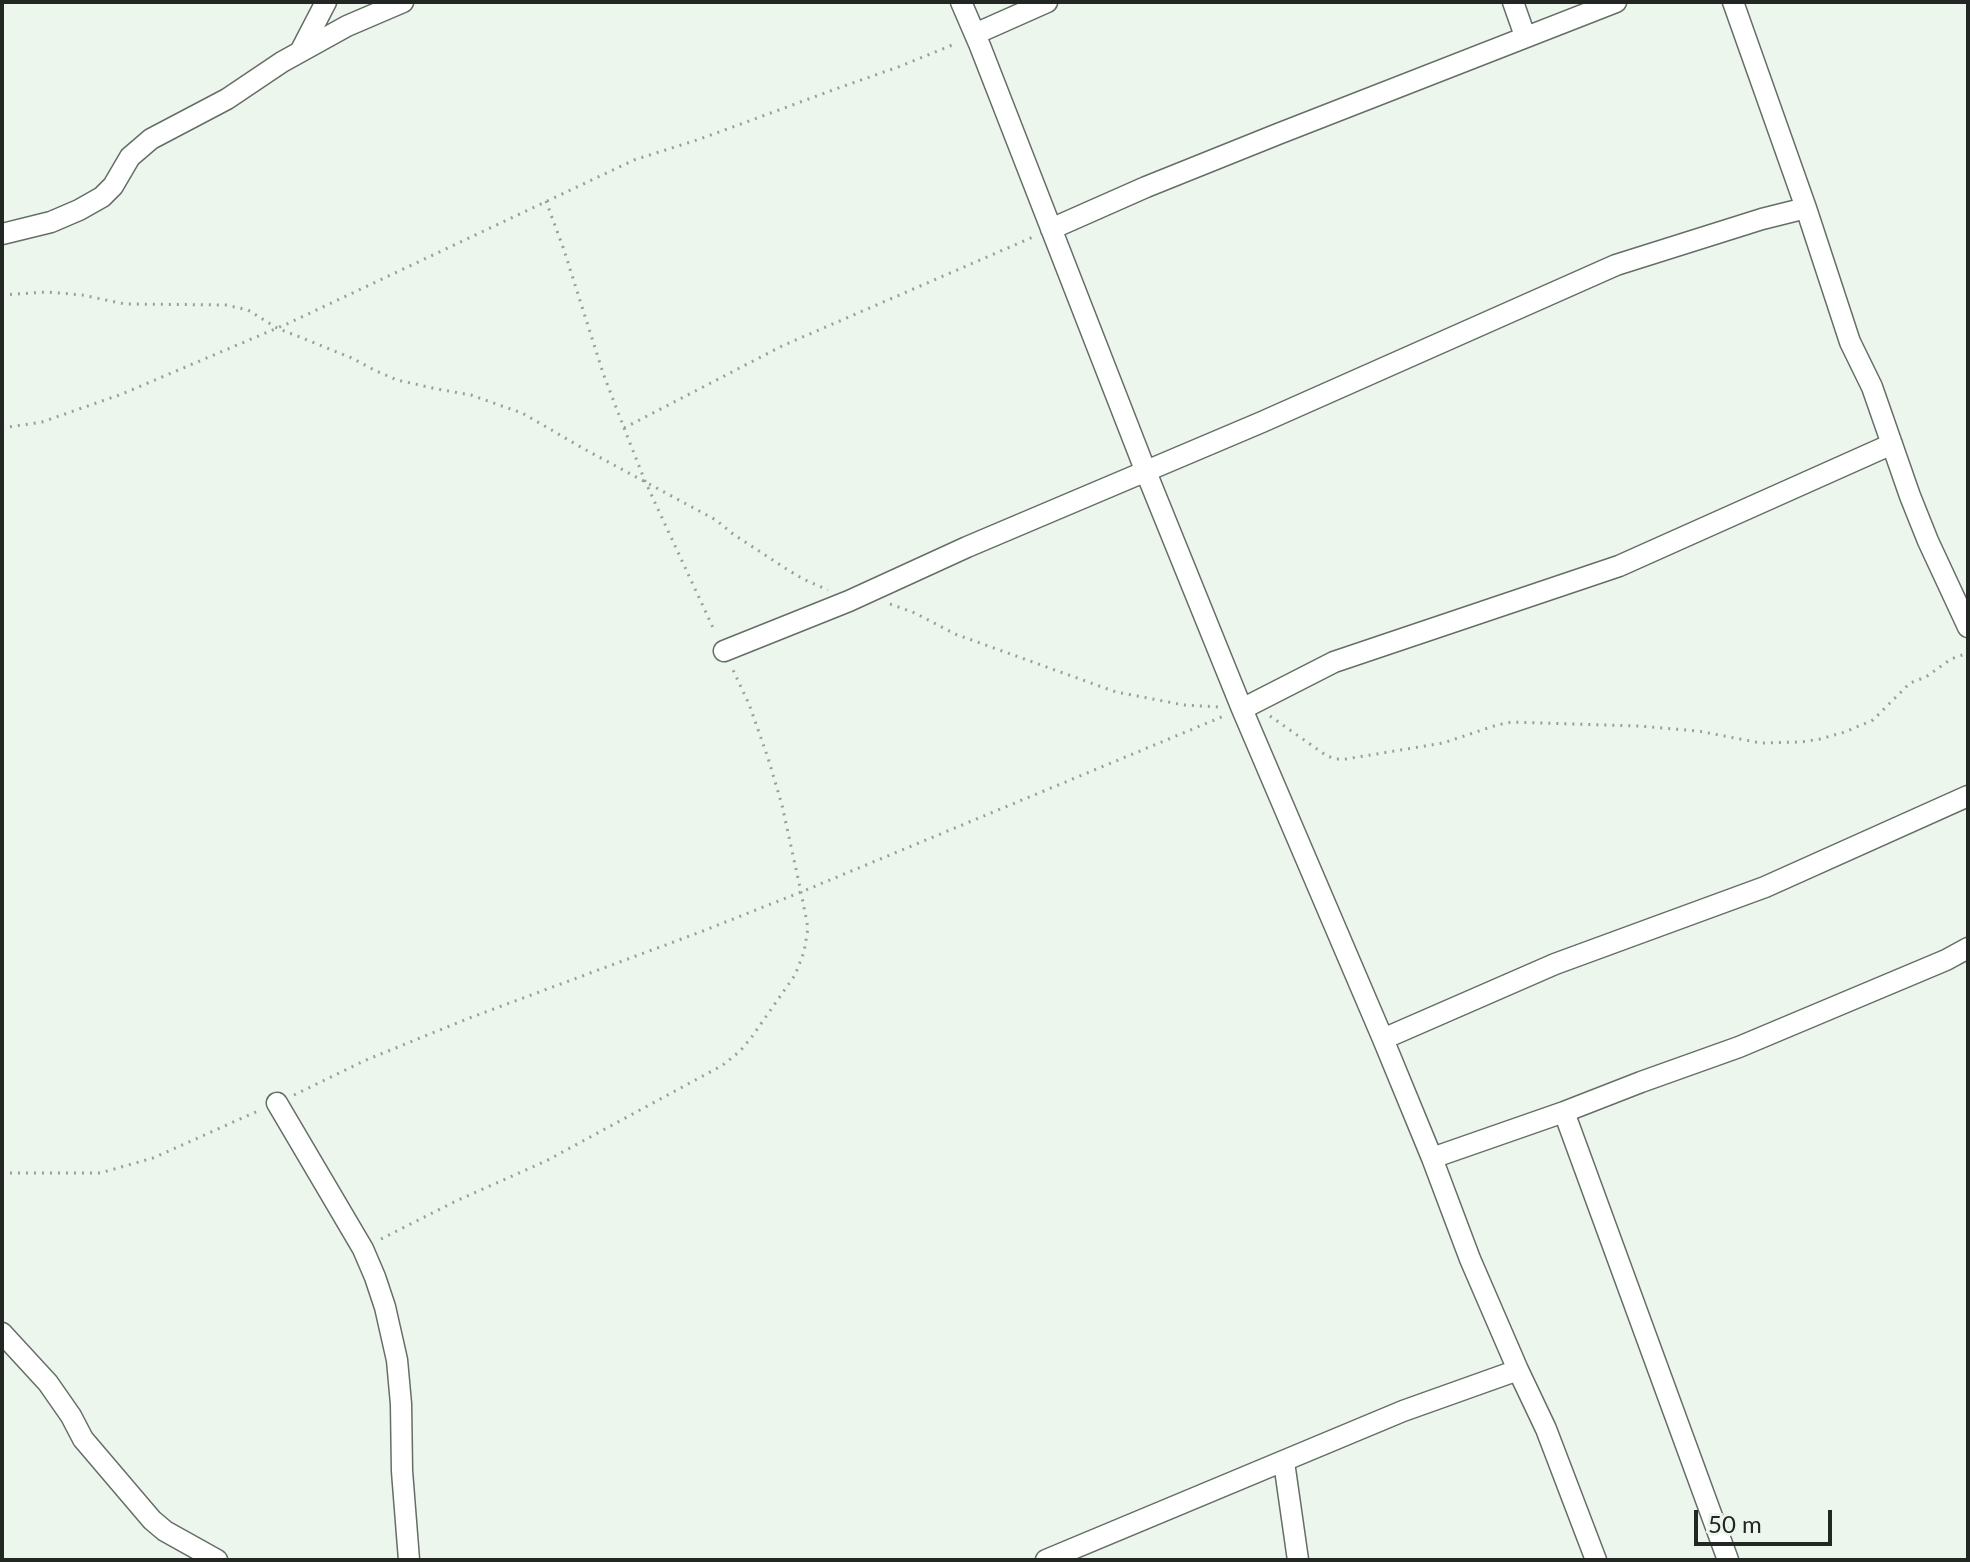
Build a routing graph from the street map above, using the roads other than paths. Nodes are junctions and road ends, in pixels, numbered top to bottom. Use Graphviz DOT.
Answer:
graph roads {
  1 [pos="326,2"];
  2 [pos="403,2"];
  3 [pos="961,2"];
  4 [pos="1047,2"];
  5 [pos="1513,2"];
  6 [pos="1616,2"];
  7 [pos="1733,2"];
  8 [pos="975,34"];
  9 [pos="1525,36"];
  10 [pos="300,53"];
  11 [pos="1806,208"];
  12 [pos="1051,229"];
  13 [pos="2,234"];
  14 [pos="1892,444"];
  15 [pos="1146,472"];
  16 [pos="1968,627"];
  17 [pos="724,651"];
  18 [pos="1242,709"];
  19 [pos="1968,796"];
  20 [pos="1968,948"];
  21 [pos="1383,1039"];
  22 [pos="277,1103"];
  23 [pos="1564,1112"];
  24 [pos="1432,1158"];
  25 [pos="2,1333"];
  26 [pos="1518,1370"];
  27 [pos="1284,1462"];
  28 [pos="217,1560"];
  29 [pos="409,1560"];
  30 [pos="1046,1560"];
  31 [pos="1298,1560"];
  32 [pos="1596,1560"];
  33 [pos="1728,1560"];
  1 -- 10 [label="street"];
  2 -- 10 [label="street"];
  3 -- 8 [label="street"];
  4 -- 8 [label="street"];
  5 -- 9 [label="street"];
  6 -- 9 [label="street"];
  7 -- 11 [label="street"];
  8 -- 12 [label="street"];
  9 -- 12 [label="street"];
  10 -- 13 [label="street"];
  11 -- 14 [label="street"];
  11 -- 15 [label="street"];
  12 -- 15 [label="street"];
  14 -- 16 [label="street"];
  14 -- 18 [label="street"];
  15 -- 17 [label="street"];
  15 -- 18 [label="street"];
  18 -- 21 [label="street"];
  19 -- 21 [label="street"];
  20 -- 23 [label="street"];
  21 -- 24 [label="street"];
  22 -- 29 [label="street"];
  23 -- 24 [label="street"];
  23 -- 33 [label="street"];
  24 -- 26 [label="street"];
  25 -- 28 [label="street"];
  26 -- 27 [label="street"];
  26 -- 32 [label="street"];
  27 -- 30 [label="street"];
  27 -- 31 [label="street"];
}
